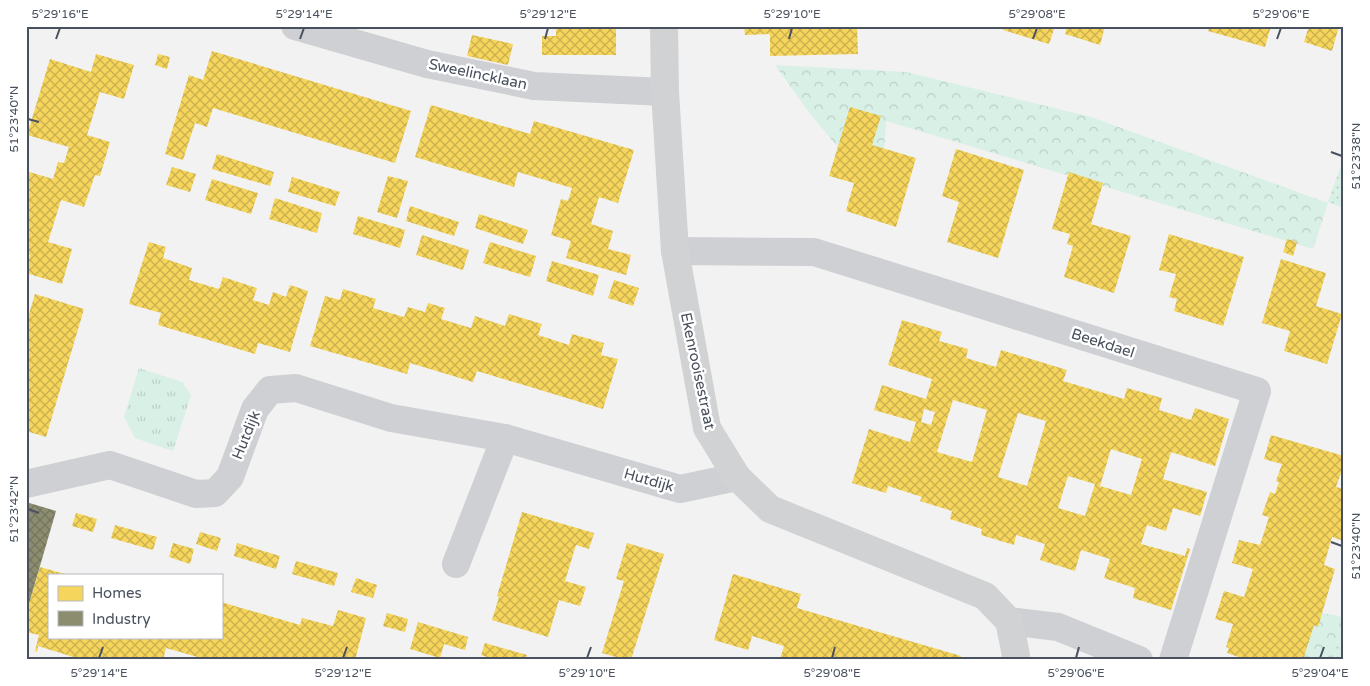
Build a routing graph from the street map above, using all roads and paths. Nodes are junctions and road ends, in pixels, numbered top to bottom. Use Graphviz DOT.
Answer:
graph roads {
  1 [pos="295,26"];
  2 [pos="664,26"];
  3 [pos="665,92"];
  4 [pos="675,252"];
  5 [pos="505,438"];
  6 [pos="737,477"];
  7 [pos="26,484"];
  8 [pos="456,564"];
  9 [pos="1010,621"];
  10 [pos="1015,660"];
  11 [pos="1139,660"];
  12 [pos="1173,660"];
  1 -- 3 [label="street, Sweelincklaan"];
  2 -- 3 [label="street, Ekenrooisestraat"];
  3 -- 4 [label="street, Ekenrooisestraat"];
  4 -- 6 [label="street, Ekenrooisestraat"];
  4 -- 12 [label="street, Beekdael"];
  5 -- 6 [label="street, Hutdijk"];
  5 -- 7 [label="street, Hutdijk"];
  5 -- 8 [label="street"];
  6 -- 9 [label="street, Ekenrooisestraat"];
  9 -- 10 [label="street"];
  9 -- 11 [label="street"];
}
